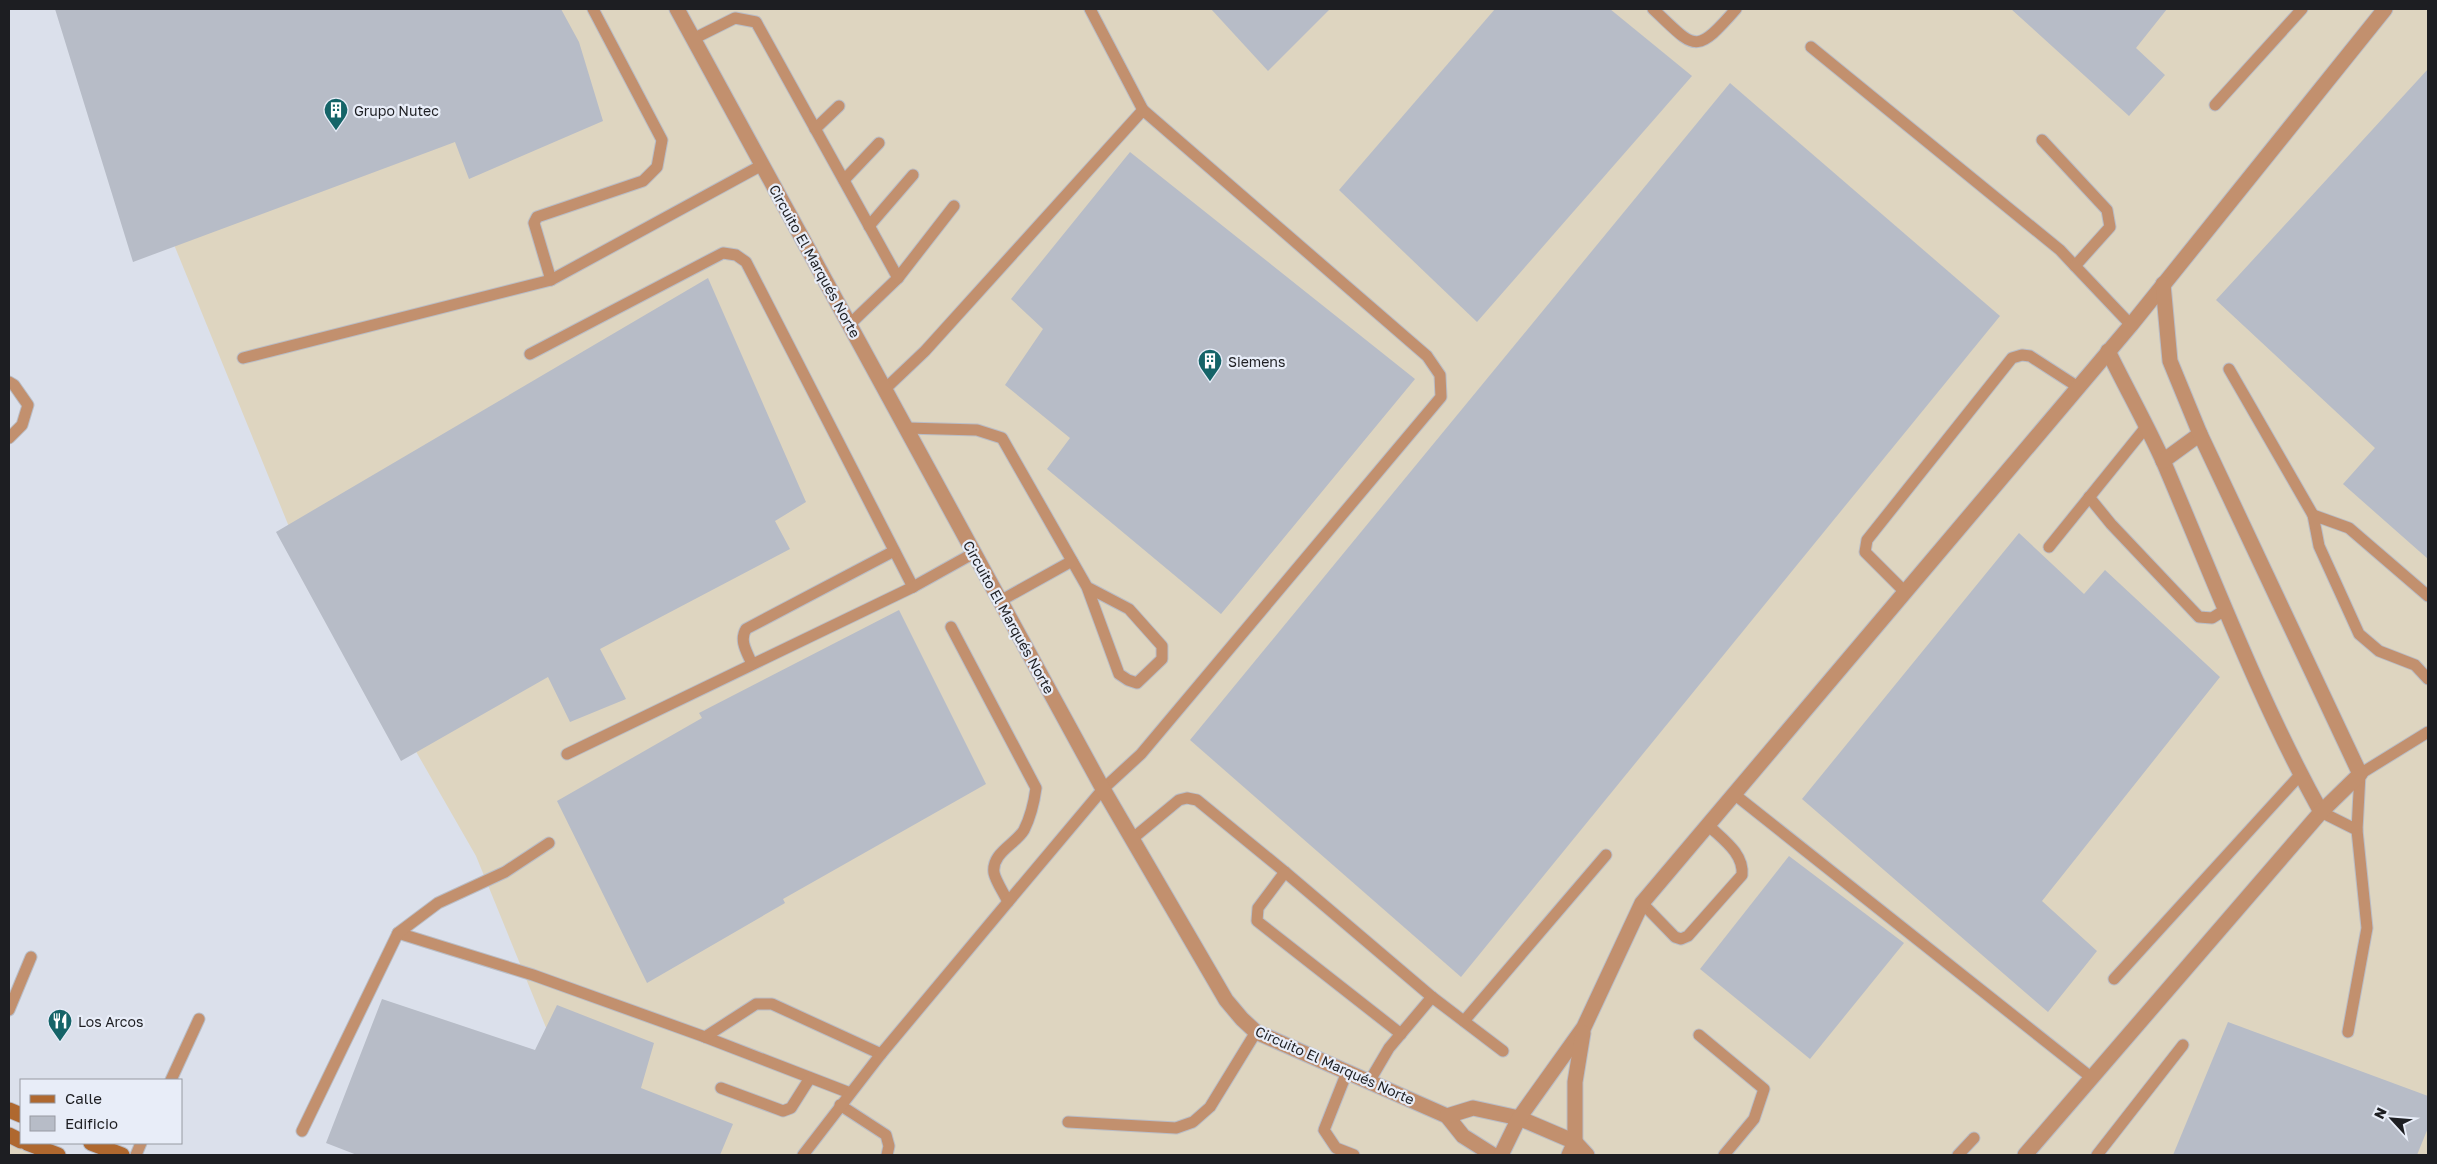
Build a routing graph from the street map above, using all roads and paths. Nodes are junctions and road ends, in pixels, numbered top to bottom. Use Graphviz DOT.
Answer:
graph roads {
  1 [pos="593,9"];
  2 [pos="677,9"];
  3 [pos="1090,9"];
  4 [pos="1653,9"];
  5 [pos="1720,9"];
  6 [pos="2302,9"];
  7 [pos="2384,9"];
  8 [pos="1733,13"];
  9 [pos="693,39"];
  10 [pos="1811,47"];
  11 [pos="2216,105"];
  12 [pos="839,106"];
  13 [pos="1144,110"];
  14 [pos="815,129"];
  15 [pos="2042,140"];
  16 [pos="879,143"];
  17 [pos="762,165"];
  18 [pos="912,175"];
  19 [pos="844,180"];
  20 [pos="954,206"];
  21 [pos="869,226"];
  22 [pos="2076,266"];
  23 [pos="898,278"];
  24 [pos="551,280"];
  25 [pos="2163,284"];
  26 [pos="850,324"];
  27 [pos="2131,325"];
  28 [pos="2108,351"];
  29 [pos="530,354"];
  30 [pos="243,358"];
  31 [pos="2229,369"];
  32 [pos="9,382"];
  33 [pos="2078,387"];
  34 [pos="885,389"];
  35 [pos="2146,427"];
  36 [pos="906,428"];
  37 [pos="2200,434"];
  38 [pos="9,438"];
  39 [pos="2163,461"];
  40 [pos="2089,497"];
  41 [pos="2313,515"];
  42 [pos="2048,547"];
  43 [pos="894,551"];
  44 [pos="974,553"];
  45 [pos="1072,561"];
  46 [pos="912,587"];
  47 [pos="1086,587"];
  48 [pos="1905,592"];
  49 [pos="2428,596"];
  50 [pos="1000,601"];
  51 [pos="2225,610"];
  52 [pos="951,627"];
  53 [pos="752,664"];
  54 [pos="2428,679"];
  55 [pos="2428,732"];
  56 [pos="567,754"];
  57 [pos="2360,774"];
  58 [pos="2300,775"];
  59 [pos="1103,789"];
  60 [pos="1734,794"];
  61 [pos="2321,812"];
  62 [pos="1708,825"];
  63 [pos="2358,830"];
  64 [pos="1132,839"];
  65 [pos="548,843"];
  66 [pos="1606,855"];
  67 [pos="1285,872"];
  68 [pos="1008,902"];
  69 [pos="1642,903"];
  70 [pos="398,933"];
  71 [pos="31,958"];
  72 [pos="2114,979"];
  73 [pos="1432,997"];
  74 [pos="9,1010"];
  75 [pos="199,1019"];
  76 [pos="1464,1021"];
  77 [pos="1584,1026"];
  78 [pos="1256,1032"];
  79 [pos="2348,1032"];
  80 [pos="1401,1034"];
  81 [pos="1699,1035"];
  82 [pos="705,1037"];
  83 [pos="2183,1045"];
  84 [pos="1503,1051"];
  85 [pos="881,1054"];
  86 [pos="1347,1072"];
  87 [pos="810,1078"];
  88 [pos="2092,1078"];
  89 [pos="171,1079"];
  90 [pos="1369,1082"];
  91 [pos="721,1088"];
  92 [pos="850,1093"];
  93 [pos="840,1105"];
  94 [pos="1447,1116"];
  95 [pos="1519,1118"];
  96 [pos="1068,1122"];
  97 [pos="302,1131"];
  98 [pos="1974,1138"];
  99 [pos="30,1144"];
  100 [pos="94,1144"];
  101 [pos="1572,1148"];
  102 [pos="58,1155"];
  103 [pos="122,1155"];
  104 [pos="803,1155"];
  105 [pos="887,1155"];
  106 [pos="1354,1155"];
  107 [pos="1493,1155"];
  108 [pos="1501,1155"];
  109 [pos="1587,1155"];
  110 [pos="1724,1155"];
  111 [pos="1958,1155"];
  112 [pos="2025,1155"];
  113 [pos="2097,1155"];
  1 -- 24 [label="lane"];
  2 -- 9 [label="street, Circuito El Marqués Norte"];
  3 -- 13 [label="lane"];
  4 -- 8 [label="lane"];
  5 -- 8 [label="lane"];
  6 -- 11 [label="lane"];
  7 -- 25 [label="street"];
  9 -- 14 [label="lane"];
  9 -- 17 [label="street, Circuito El Marqués Norte"];
  10 -- 22 [label="lane"];
  12 -- 14 [label="lane"];
  13 -- 34 [label="lane"];
  13 -- 59 [label="lane"];
  14 -- 19 [label="lane"];
  15 -- 22 [label="lane"];
  16 -- 19 [label="lane"];
  17 -- 24 [label="lane"];
  17 -- 26 [label="street, Circuito El Marqués Norte"];
  18 -- 21 [label="lane"];
  19 -- 21 [label="lane"];
  20 -- 23 [label="lane"];
  21 -- 23 [label="lane"];
  22 -- 27 [label="lane"];
  23 -- 26 [label="lane"];
  24 -- 30 [label="lane"];
  25 -- 27 [label="street"];
  25 -- 37 [label="street"];
  26 -- 34 [label="street, Circuito El Marqués Norte"];
  27 -- 28 [label="street"];
  28 -- 33 [label="street"];
  28 -- 35 [label="street"];
  29 -- 43 [label="lane"];
  31 -- 41 [label="lane"];
  32 -- 38 [label="lane"];
  33 -- 48 [label="street"];
  33 -- 48 [label="lane"];
  34 -- 36 [label="street, Circuito El Marqués Norte"];
  35 -- 39 [label="street"];
  35 -- 40 [label="lane"];
  36 -- 44 [label="street, Circuito El Marqués Norte"];
  36 -- 45 [label="lane"];
  37 -- 39 [label="street"];
  37 -- 57 [label="street"];
  39 -- 51 [label="street"];
  40 -- 42 [label="lane"];
  40 -- 51 [label="lane"];
  41 -- 49 [label="lane"];
  41 -- 54 [label="lane"];
  43 -- 46 [label="lane"];
  43 -- 53 [label="lane"];
  44 -- 46 [label="lane"];
  44 -- 50 [label="street, Circuito El Marqués Norte"];
  45 -- 47 [label="lane"];
  45 -- 50 [label="lane"];
  46 -- 53 [label="lane"];
  47 -- 47 [label="lane"];
  48 -- 60 [label="street"];
  50 -- 59 [label="street, Circuito El Marqués Norte"];
  51 -- 58 [label="street"];
  52 -- 68 [label="lane"];
  53 -- 56 [label="lane"];
  55 -- 57 [label="lane"];
  57 -- 61 [label="street"];
  57 -- 63 [label="lane"];
  58 -- 61 [label="street"];
  58 -- 72 [label="lane"];
  59 -- 64 [label="street, Circuito El Marqués Norte"];
  59 -- 68 [label="lane"];
  60 -- 62 [label="street"];
  60 -- 88 [label="lane"];
  61 -- 63 [label="lane"];
  61 -- 88 [label="street"];
  62 -- 69 [label="street"];
  62 -- 69 [label="lane"];
  63 -- 79 [label="lane"];
  64 -- 67 [label="lane"];
  64 -- 78 [label="street, Circuito El Marqués Norte"];
  65 -- 70 [label="lane"];
  66 -- 76 [label="lane"];
  67 -- 73 [label="lane"];
  67 -- 80 [label="lane"];
  68 -- 85 [label="lane"];
  69 -- 77 [label="street"];
  70 -- 82 [label="lane"];
  70 -- 97 [label="lane"];
  71 -- 74 [label="lane"];
  73 -- 76 [label="lane"];
  73 -- 80 [label="lane"];
  75 -- 89 [label="lane"];
  76 -- 84 [label="lane"];
  77 -- 95 [label="street"];
  77 -- 101 [label="street"];
  78 -- 86 [label="street, Circuito El Marqués Norte"];
  78 -- 96 [label="lane"];
  80 -- 90 [label="lane"];
  81 -- 110 [label="lane"];
  82 -- 85 [label="lane"];
  82 -- 87 [label="lane"];
  83 -- 113 [label="lane"];
  85 -- 92 [label="lane"];
  86 -- 90 [label="street, Circuito El Marqués Norte"];
  86 -- 106 [label="lane"];
  87 -- 91 [label="lane"];
  87 -- 92 [label="lane"];
  88 -- 112 [label="street"];
  90 -- 94 [label="street, Circuito El Marqués Norte"];
  92 -- 93 [label="lane"];
  93 -- 104 [label="lane"];
  93 -- 105 [label="lane"];
  94 -- 95 [label="street"];
  94 -- 107 [label="street, Circuito El Marqués Norte"];
  95 -- 101 [label="street"];
  95 -- 108 [label="street"];
  98 -- 111 [label="lane"];
  99 -- 102 [label="main road"];
  100 -- 103 [label="main road"];
  101 -- 109 [label="street"];
}
